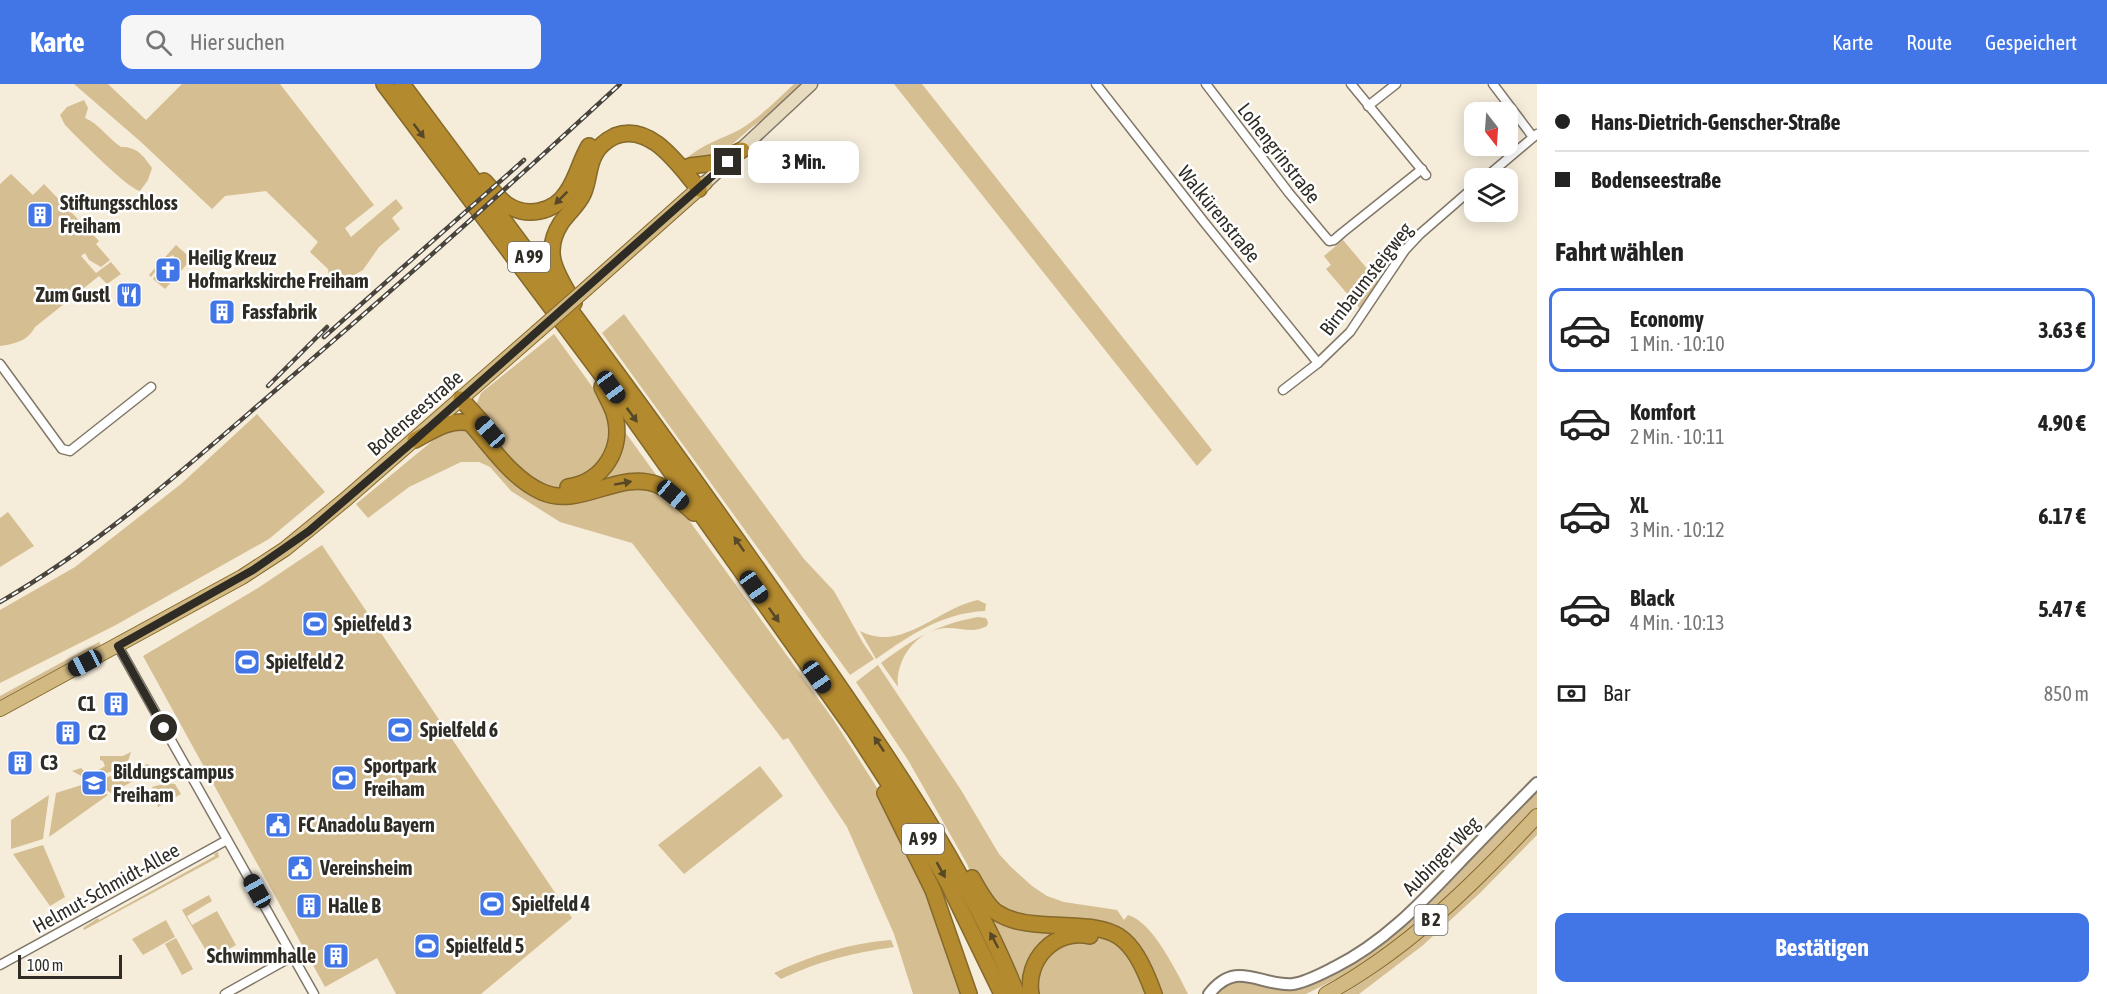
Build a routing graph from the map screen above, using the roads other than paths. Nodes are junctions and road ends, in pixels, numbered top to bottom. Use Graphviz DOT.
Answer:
graph roads {
  1 [pos="384,84"];
  2 [pos="402,84"];
  3 [pos="811,84"];
  4 [pos="1096,84"];
  5 [pos="1206,84"];
  6 [pos="1351,84"];
  7 [pos="1396,84"];
  8 [pos="1493,84"];
  9 [pos="1368,106"];
  10 [pos="1535,135"];
  11 [pos="742,150"];
  12 [pos="674,154"];
  13 [pos="455,155"];
  14 [pos="1497,168"];
  15 [pos="687,169"];
  16 [pos="702,186"];
  17 [pos="1464,196"];
  18 [pos="585,351"];
  19 [pos="604,358"];
  20 [pos="1318,363"];
  21 [pos="0,364"];
  22 [pos="151,387"];
  23 [pos="1283,390"];
  24 [pos="458,402"];
  25 [pos="473,421"];
  26 [pos="487,435"];
  27 [pos="415,440"];
  28 [pos="716,533"];
  29 [pos="118,646"];
  30 [pos="0,709"];
  31 [pos="855,731"];
  32 [pos="1537,783"];
  33 [pos="912,792"];
  34 [pos="1537,816"];
  35 [pos="228,840"];
  36 [pos="293,956"];
  37 [pos="0,965"];
  38 [pos="225,994"];
  39 [pos="314,994"];
  40 [pos="969,994"];
  41 [pos="1002,994"];
  42 [pos="1017,994"];
  43 [pos="1031,994"];
  44 [pos="1145,994"];
  45 [pos="1154,994"];
  46 [pos="1209,994"];
  47 [pos="1326,994"];
  1 -- 18 [label="highway, A 99, one-way"];
  2 -- 13 [label="highway, A 99"];
  3 -- 11 [label="main road, Bodenseestraße"];
  4 -- 20 [label="street, Walkürenstraße"];
  5 -- 9 [label="street, Lohengrinstraße"];
  6 -- 9 [label="street"];
  7 -- 9 [label="street"];
  8 -- 10 [label="street"];
  10 -- 14 [label="street"];
  11 -- 15 [label="highway"];
  11 -- 16 [label="main road, Bodenseestraße"];
  12 -- 13 [label="highway, one-way"];
  12 -- 15 [label="highway"];
  12 -- 19 [label="highway"];
  13 -- 19 [label="highway, A 99"];
  15 -- 16 [label="highway"];
  16 -- 24 [label="main road, Bodenseestraße, bridge"];
  17 -- 20 [label="street, Birnbaumsteigweg"];
  18 -- 26 [label="highway"];
  18 -- 28 [label="highway, A 99, one-way"];
  33 -- 19 [label="highway, A 99, one-way"];
  20 -- 23 [label="street, Birnbaumsteigweg"];
  21 -- 22 [label="street"];
  24 -- 25 [label="highway"];
  24 -- 27 [label="main road, Bodenseestraße"];
  25 -- 26 [label="highway"];
  25 -- 27 [label="highway"];
  26 -- 28 [label="highway, one-way"];
  27 -- 29 [label="main road, Bodenseestraße"];
  28 -- 31 [label="highway, A 99, one-way"];
  29 -- 30 [label="main road, Bodenseestraße"];
  29 -- 35 [label="street"];
  31 -- 40 [label="highway"];
  31 -- 41 [label="highway, A 99, one-way"];
  32 -- 46 [label="street, Aubinger Weg"];
  42 -- 33 [label="highway, A 99, one-way"];
  33 -- 45 [label="highway"];
  34 -- 47 [label="main road, B 2"];
  35 -- 36 [label="street"];
  35 -- 37 [label="street, Helmut-Schmidt-Allee"];
  36 -- 38 [label="street"];
  36 -- 39 [label="street"];
  43 -- 44 [label="highway"];
}
